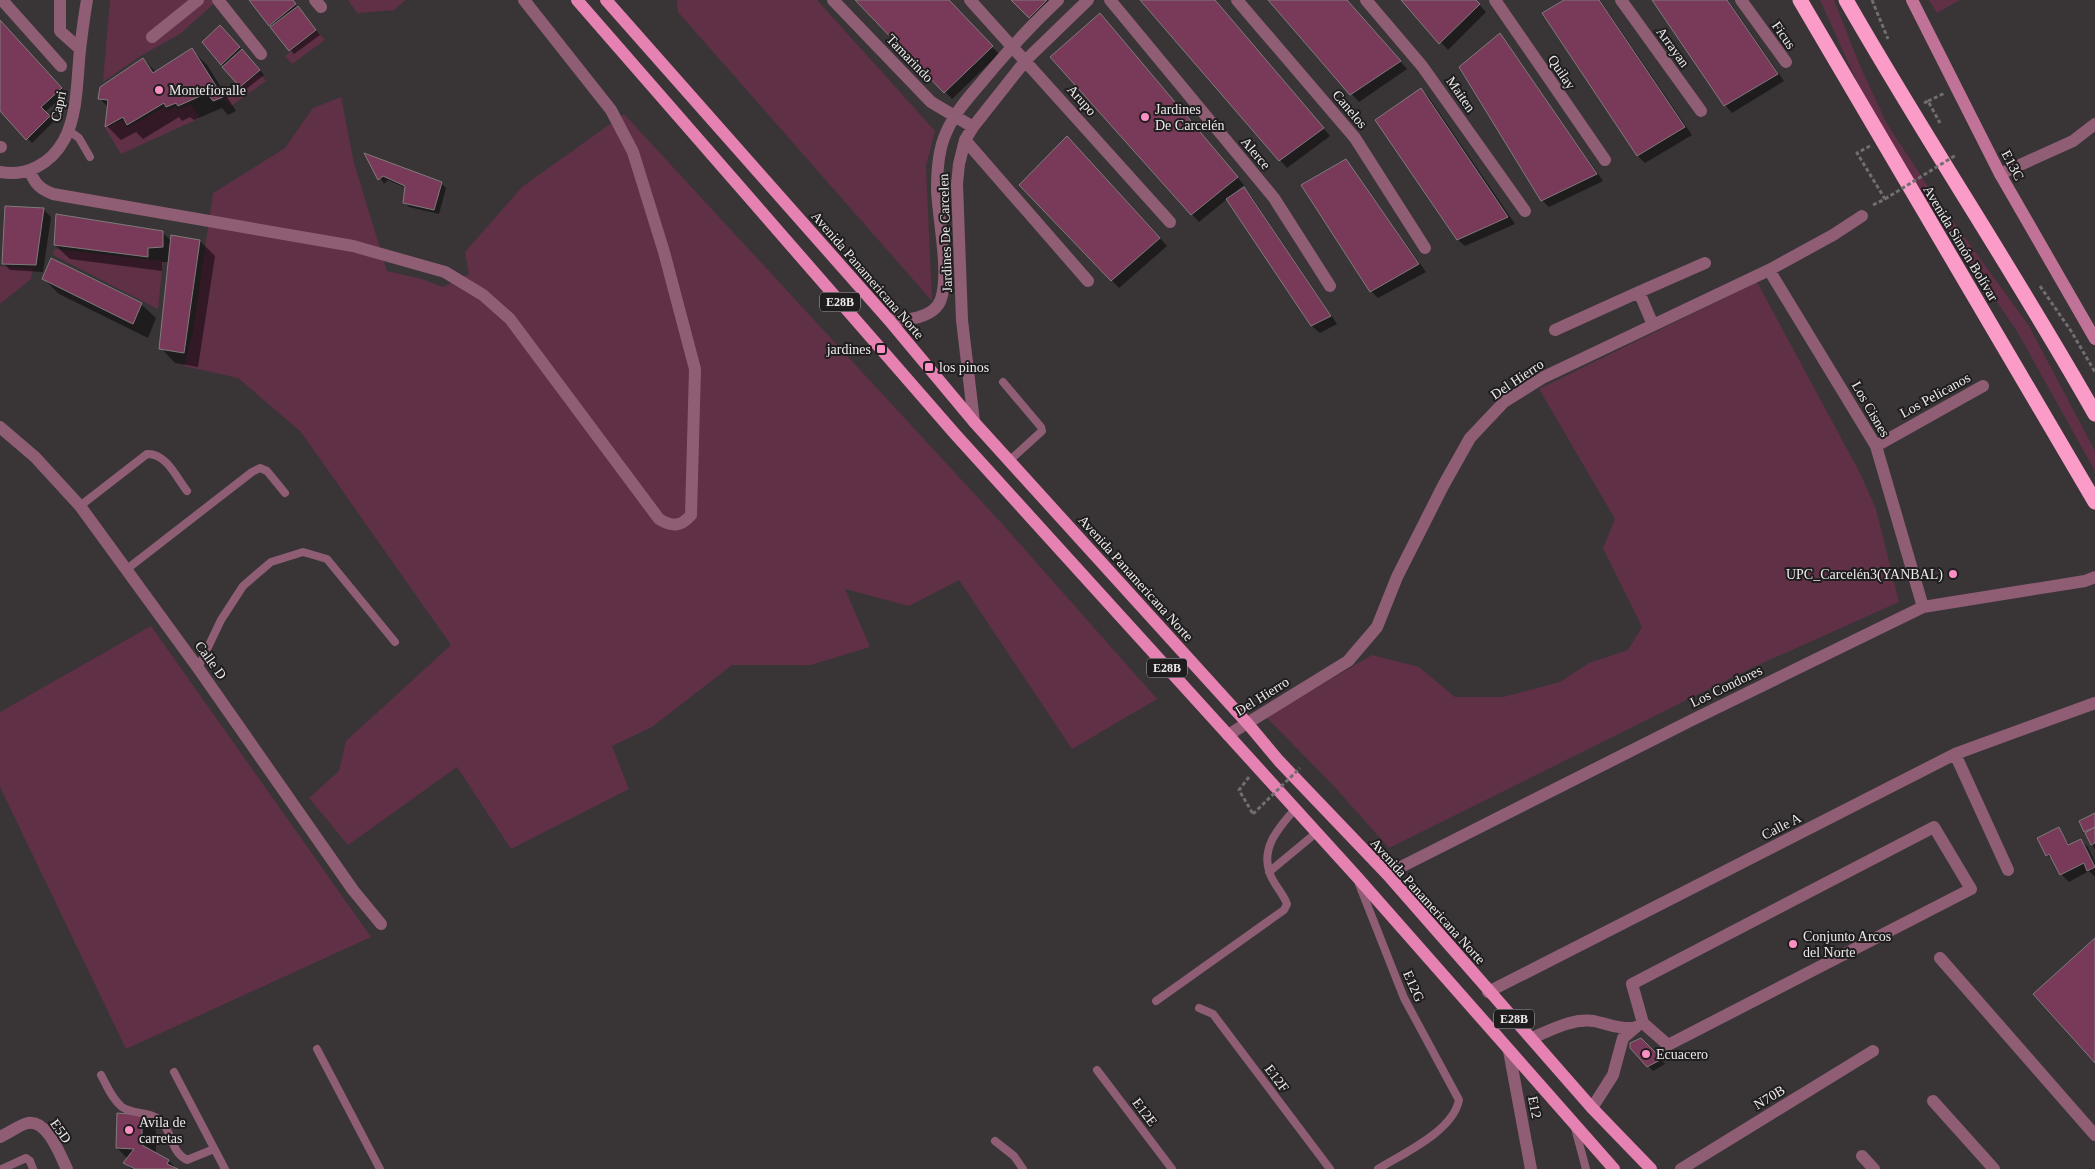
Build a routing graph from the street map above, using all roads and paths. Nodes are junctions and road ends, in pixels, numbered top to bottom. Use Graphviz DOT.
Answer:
graph roads {
  1 [pos="60,0"];
  2 [pos="87,0"];
  3 [pos="198,0"];
  4 [pos="218,0"];
  5 [pos="524,0"];
  6 [pos="577,0"];
  7 [pos="606,0"];
  8 [pos="833,0"];
  9 [pos="970,0"];
  10 [pos="1058,0"];
  11 [pos="1088,0"];
  12 [pos="1110,0"];
  13 [pos="1237,0"];
  14 [pos="1366,0"];
  15 [pos="1495,0"];
  16 [pos="1621,0"];
  17 [pos="1741,0"];
  18 [pos="1800,0"];
  19 [pos="1846,0"];
  20 [pos="1912,0"];
  21 [pos="5,1"];
  22 [pos="152,37"];
  23 [pos="1012,45"];
  24 [pos="80,49"];
  25 [pos="261,54"];
  26 [pos="1026,60"];
  27 [pos="1786,62"];
  28 [pos="61,66"];
  29 [pos="1701,111"];
  30 [pos="955,115"];
  31 [pos="2095,124"];
  32 [pos="974,127"];
  33 [pos="68,130"];
  34 [pos="965,140"];
  35 [pos="1882,140"];
  36 [pos="1956,155"];
  37 [pos="90,157"];
  38 [pos="1605,160"];
  39 [pos="30,171"];
  40 [pos="0,172"];
  41 [pos="2000,174"];
  42 [pos="1885,199"];
  43 [pos="1524,211"];
  44 [pos="1865,211"];
  45 [pos="1170,222"];
  46 [pos="1425,248"];
  47 [pos="1705,263"];
  48 [pos="1769,270"];
  49 [pos="1088,281"];
  50 [pos="1330,286"];
  51 [pos="1639,292"];
  52 [pos="888,320"];
  53 [pos="1653,325"];
  54 [pos="1555,330"];
  55 [pos="2095,339"];
  56 [pos="1003,382"];
  57 [pos="1983,386"];
  58 [pos="2095,414"];
  59 [pos="974,422"];
  60 [pos="0,427"];
  61 [pos="1876,446"];
  62 [pos="1009,461"];
  63 [pos="187,491"];
  64 [pos="285,492"];
  65 [pos="2095,502"];
  66 [pos="80,506"];
  67 [pos="127,569"];
  68 [pos="2095,577"];
  69 [pos="1924,607"];
  70 [pos="395,642"];
  71 [pos="198,668"];
  72 [pos="2094,707"];
  73 [pos="1248,724"];
  74 [pos="1228,735"];
  75 [pos="1955,754"];
  76 [pos="1300,768"];
  77 [pos="1239,790"];
  78 [pos="1295,809"];
  79 [pos="1316,833"];
  80 [pos="2008,870"];
  81 [pos="1269,872"];
  82 [pos="1387,874"];
  83 [pos="1357,877"];
  84 [pos="381,924"];
  85 [pos="1940,958"];
  86 [pos="1488,992"];
  87 [pos="1156,1001"];
  88 [pos="1199,1008"];
  89 [pos="1638,1026"];
  90 [pos="1532,1038"];
  91 [pos="317,1049"];
  92 [pos="1509,1051"];
  93 [pos="1873,1051"];
  94 [pos="1097,1070"];
  95 [pos="174,1072"];
  96 [pos="101,1075"];
  97 [pos="1933,1102"];
  98 [pos="1592,1108"];
  99 [pos="1575,1126"];
  100 [pos="2095,1135"];
  101 [pos="0,1137"];
  102 [pos="995,1141"];
  103 [pos="214,1149"];
  104 [pos="1862,1156"];
  105 [pos="2,1169"];
  106 [pos="33,1169"];
  107 [pos="67,1169"];
  108 [pos="225,1169"];
  109 [pos="380,1169"];
  110 [pos="1023,1169"];
  111 [pos="1172,1169"];
  112 [pos="1330,1169"];
  113 [pos="1378,1169"];
  114 [pos="1531,1169"];
  115 [pos="1586,1169"];
  116 [pos="1614,1169"];
  117 [pos="1651,1169"];
  118 [pos="1681,1169"];
  119 [pos="1874,1169"];
  120 [pos="1994,1169"];
  1 -- 24 [label="street"];
  2 -- 24 [label="street, Capri"];
  3 -- 22 [label="street"];
  4 -- 25 [label="street"];
  5 -- 39 [label="street"];
  6 -- 74 [label="main road, E28B"];
  7 -- 52 [label="main road, Avenida Panamericana Norte / E28B"];
  8 -- 30 [label="street, Tamarindo"];
  9 -- 23 [label="street, Arupo"];
  10 -- 23 [label="street, Jardines De Carcelen"];
  11 -- 26 [label="street, Jardines De Carcelen"];
  12 -- 50 [label="street, Alerce"];
  13 -- 46 [label="street, Canelos"];
  14 -- 43 [label="street, Maiten"];
  15 -- 38 [label="street, Quilay"];
  16 -- 29 [label="street, Arrayan"];
  17 -- 27 [label="street, Ficus"];
  18 -- 35 [label="highway, Avenida Simón Bolívar"];
  19 -- 58 [label="highway, Avenida Simón Bolívar"];
  20 -- 41 [label="street, E13C"];
  21 -- 28 [label="street"];
  23 -- 26 [label="street, Arupo"];
  23 -- 30 [label="street, Jardines De Carcelen"];
  24 -- 33 [label="street, Capri"];
  26 -- 32 [label="street, Jardines De Carcelen"];
  26 -- 45 [label="street, Arupo"];
  30 -- 32 [label="street, Tamarindo"];
  30 -- 52 [label="street, Jardines De Carcelen"];
  31 -- 41 [label="street"];
  32 -- 34 [label="street, Jardines De Carcelen"];
  33 -- 37 [label="lane"];
  33 -- 39 [label="street, Capri"];
  34 -- 49 [label="street"];
  34 -- 59 [label="street, Jardines De Carcelen"];
  35 -- 42 [label="path"];
  35 -- 65 [label="highway, Avenida Simón Bolívar"];
  36 -- 42 [label="path, bridge"];
  39 -- 40 [label="street"];
  41 -- 55 [label="street, E13C"];
  42 -- 44 [label="path"];
  44 -- 48 [label="street, Del Hierro"];
  47 -- 51 [label="street"];
  48 -- 53 [label="street, Del Hierro"];
  48 -- 61 [label="street, Los Cisnes"];
  51 -- 53 [label="street"];
  51 -- 54 [label="street"];
  52 -- 59 [label="main road, Avenida Panamericana Norte / E28B"];
  53 -- 73 [label="street, Del Hierro"];
  56 -- 62 [label="lane"];
  57 -- 61 [label="street, Los Pelicanos"];
  59 -- 62 [label="main road, Avenida Panamericana Norte / E28B"];
  60 -- 66 [label="street, Calle D"];
  61 -- 69 [label="street, Los Cisnes"];
  62 -- 73 [label="main road, Avenida Panamericana Norte / E28B"];
  63 -- 66 [label="lane"];
  64 -- 67 [label="lane"];
  66 -- 67 [label="street, Calle D"];
  67 -- 71 [label="street, Calle D"];
  68 -- 69 [label="street, Los Condores"];
  69 -- 82 [label="street, Los Condores"];
  70 -- 71 [label="lane"];
  71 -- 84 [label="street, Calle D"];
  72 -- 75 [label="street, Calle A"];
  73 -- 74 [label="street, Del Hierro"];
  73 -- 82 [label="main road, Avenida Panamericana Norte / E28B"];
  74 -- 78 [label="main road, E28B"];
  75 -- 80 [label="street"];
  75 -- 86 [label="street, Calle A"];
  76 -- 77 [label="path, bridge"];
  78 -- 79 [label="main road, E28B"];
  78 -- 81 [label="lane"];
  79 -- 81 [label="lane"];
  79 -- 83 [label="main road, E28B"];
  81 -- 87 [label="lane"];
  82 -- 86 [label="main road, Avenida Panamericana Norte / E28B"];
  83 -- 92 [label="main road, E28B"];
  83 -- 113 [label="lane, E12G"];
  85 -- 100 [label="street"];
  86 -- 90 [label="main road, Avenida Panamericana Norte / E28B"];
  88 -- 112 [label="lane, E12F"];
  89 -- 89 [label="street"];
  89 -- 90 [label="street"];
  89 -- 98 [label="street"];
  90 -- 98 [label="main road, Avenida Panamericana Norte / E28B"];
  91 -- 109 [label="lane"];
  92 -- 99 [label="main road, E28B"];
  92 -- 114 [label="street, E12"];
  93 -- 118 [label="street, N70B"];
  94 -- 111 [label="lane, E12E"];
  95 -- 103 [label="lane"];
  96 -- 103 [label="lane"];
  97 -- 120 [label="street"];
  98 -- 117 [label="main road, Avenida Panamericana Norte / E28B"];
  99 -- 115 [label="lane"];
  99 -- 116 [label="main road, E28B"];
  101 -- 107 [label="street, E5D"];
  102 -- 110 [label="lane"];
  103 -- 108 [label="lane"];
  104 -- 119 [label="street"];
  105 -- 106 [label="lane"];
}
